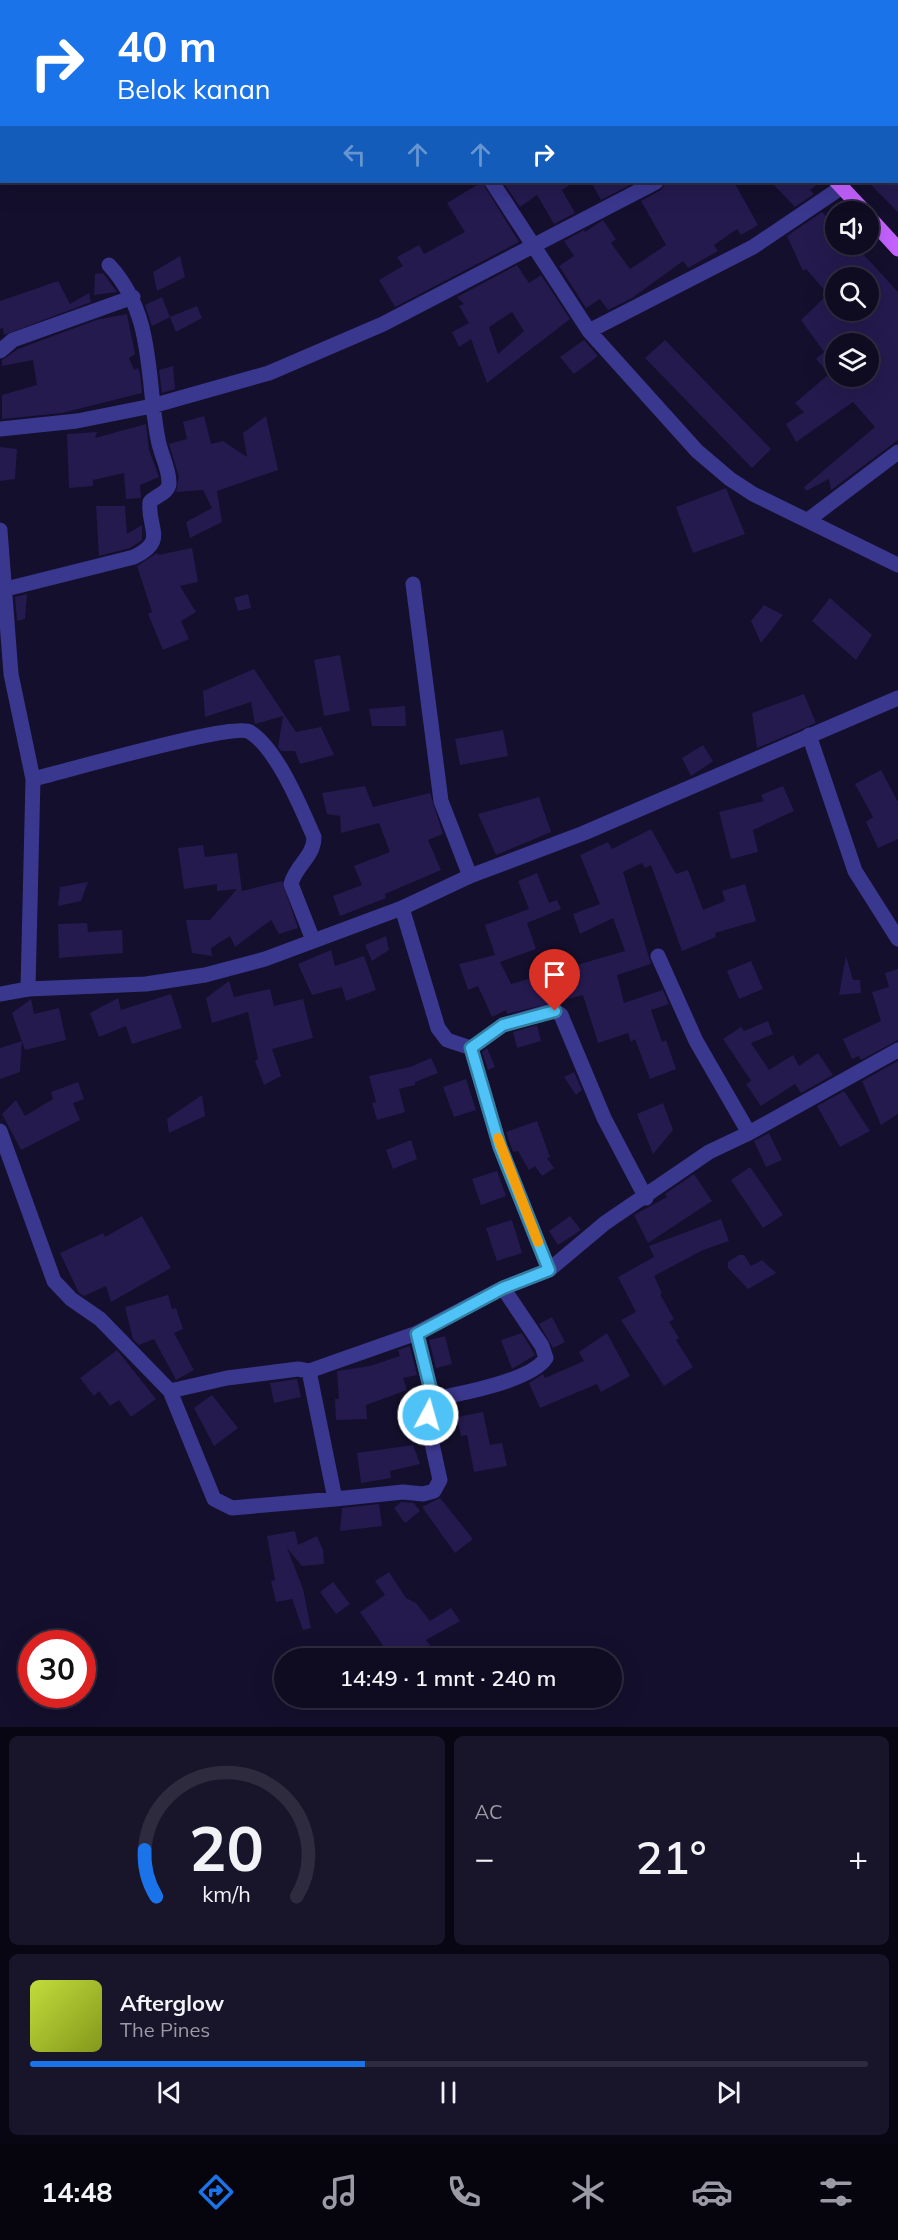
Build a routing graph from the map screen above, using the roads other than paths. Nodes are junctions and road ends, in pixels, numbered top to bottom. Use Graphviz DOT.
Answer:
graph roads {
  1 [pos="493,183"];
  2 [pos="654,183"];
  3 [pos="839,184"];
  4 [pos="855,201"];
  5 [pos="879,228"];
  6 [pos="532,246"];
  7 [pos="898,249"];
  8 [pos="109,265"];
  9 [pos="133,297"];
  10 [pos="589,331"];
  11 [pos="0,351"];
  12 [pos="152,406"];
  13 [pos="0,429"];
  14 [pos="898,452"];
  15 [pos="808,520"];
  16 [pos="0,530"];
  17 [pos="898,566"];
  18 [pos="414,584"];
  19 [pos="6,589"];
  20 [pos="898,698"];
  21 [pos="809,735"];
  22 [pos="33,779"];
  23 [pos="470,876"];
  24 [pos="402,908"];
  25 [pos="898,939"];
  26 [pos="313,940"];
  27 [pos="658,956"];
  28 [pos="28,989"];
  29 [pos="0,994"];
  30 [pos="471,1048"];
  31 [pos="898,1050"];
  32 [pos="0,1131"];
  33 [pos="748,1134"];
  34 [pos="646,1198"];
  35 [pos="549,1270"];
  36 [pos="503,1288"];
  37 [pos="417,1334"];
  38 [pos="309,1371"];
  39 [pos="170,1391"];
  40 [pos="433,1399"];
  41 [pos="335,1499"];
  1 -- 6 [label="street"];
  2 -- 6 [label="street"];
  3 -- 4 [label="main road"];
  3 -- 10 [label="street"];
  5 -- 7 [label="main road"];
  6 -- 10 [label="street"];
  6 -- 12 [label="street"];
  8 -- 9 [label="street"];
  9 -- 11 [label="street"];
  9 -- 12 [label="street"];
  10 -- 15 [label="street"];
  12 -- 13 [label="street"];
  12 -- 19 [label="street"];
  14 -- 15 [label="street"];
  15 -- 17 [label="street"];
  16 -- 19 [label="street"];
  18 -- 23 [label="street"];
  19 -- 22 [label="street"];
  20 -- 21 [label="street"];
  21 -- 23 [label="street"];
  21 -- 25 [label="street"];
  22 -- 26 [label="street"];
  22 -- 28 [label="street"];
  23 -- 24 [label="street"];
  24 -- 26 [label="street"];
  24 -- 30 [label="street"];
  26 -- 28 [label="street"];
  27 -- 33 [label="street"];
  28 -- 29 [label="street"];
  30 -- 34 [label="street"];
  30 -- 35 [label="street"];
  31 -- 33 [label="street"];
  32 -- 39 [label="street"];
  33 -- 34 [label="street"];
  34 -- 35 [label="street"];
  35 -- 36 [label="street"];
  36 -- 37 [label="street"];
  36 -- 40 [label="street"];
  37 -- 38 [label="street"];
  37 -- 40 [label="street"];
  38 -- 39 [label="street"];
  38 -- 41 [label="street"];
  39 -- 41 [label="street"];
  40 -- 41 [label="street"];
}
